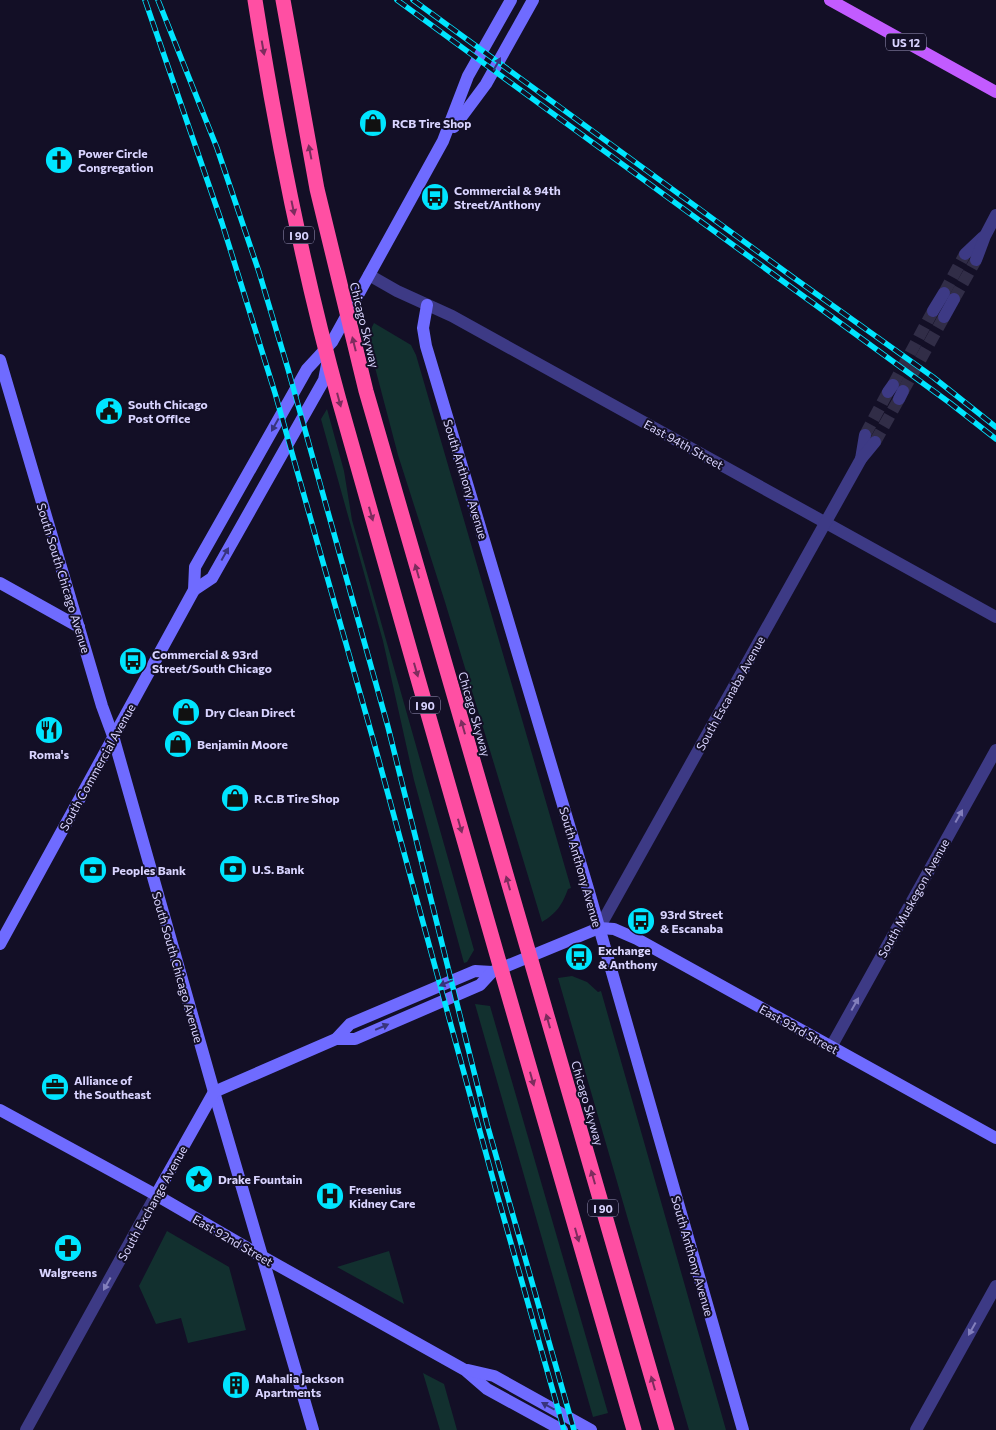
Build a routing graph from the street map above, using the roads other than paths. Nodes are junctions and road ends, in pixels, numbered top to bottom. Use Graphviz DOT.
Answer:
graph roads {
  1 [pos="255,0"];
  2 [pos="283,0"];
  3 [pos="511,0"];
  4 [pos="533,0"];
  5 [pos="830,0"];
  6 [pos="996,92"];
  7 [pos="443,141"];
  8 [pos="996,215"];
  9 [pos="971,257"];
  10 [pos="369,275"];
  11 [pos="949,296"];
  12 [pos="427,305"];
  13 [pos="939,314"];
  14 [pos="332,342"];
  15 [pos="0,360"];
  16 [pos="870,439"];
  17 [pos="825,522"];
  18 [pos="0,583"];
  19 [pos="194,590"];
  20 [pos="996,617"];
  21 [pos="79,627"];
  22 [pos="113,736"];
  23 [pos="996,750"];
  24 [pos="599,928"];
  25 [pos="0,944"];
  26 [pos="831,1047"];
  27 [pos="214,1092"];
  28 [pos="0,1110"];
  29 [pos="996,1138"];
  30 [pos="156,1195"];
  31 [pos="263,1258"];
  32 [pos="996,1286"];
  33 [pos="465,1370"];
  34 [pos="633,1429"];
  35 [pos="26,1430"];
  36 [pos="313,1430"];
  37 [pos="562,1430"];
  38 [pos="591,1430"];
  39 [pos="667,1430"];
  40 [pos="743,1430"];
  41 [pos="916,1430"];
  1 -- 34 [label="highway, I 90, one-way"];
  39 -- 2 [label="highway, Chicago Skyway / I 90, one-way"];
  3 -- 7 [label="street, South Commercial Avenue"];
  7 -- 4 [label="street, South Commercial Avenue, one-way"];
  5 -- 6 [label="main road, US 12"];
  7 -- 10 [label="street, South Commercial Avenue"];
  8 -- 9 [label="street"];
  10 -- 12 [label="street, East 94th Street"];
  10 -- 14 [label="street, South Commercial Avenue"];
  11 -- 13 [label="street"];
  12 -- 17 [label="street, East 94th Street"];
  12 -- 24 [label="street, South Anthony Avenue"];
  14 -- 19 [label="street, South Commercial Avenue, one-way"];
  19 -- 14 [label="street, South Commercial Avenue, one-way"];
  15 -- 21 [label="street, South South Chicago Avenue"];
  16 -- 17 [label="street, South Escanaba Avenue"];
  17 -- 20 [label="street, East 94th Street"];
  17 -- 24 [label="street, South Escanaba Avenue"];
  18 -- 21 [label="street"];
  19 -- 22 [label="street, South Commercial Avenue"];
  21 -- 22 [label="street, South South Chicago Avenue"];
  22 -- 25 [label="street, South Commercial Avenue"];
  22 -- 27 [label="street, South South Chicago Avenue"];
  26 -- 23 [label="street, South Muskegon Avenue, one-way"];
  24 -- 26 [label="street, East 93rd Street"];
  24 -- 27 [label="street"];
  24 -- 40 [label="street, South Anthony Avenue"];
  26 -- 29 [label="street, East 93rd Street"];
  27 -- 30 [label="street, South Exchange Avenue"];
  27 -- 31 [label="street, South South Chicago Avenue"];
  28 -- 30 [label="street, East 92nd Street"];
  30 -- 31 [label="street, East 92nd Street"];
  30 -- 35 [label="street, South Exchange Avenue, one-way"];
  31 -- 33 [label="street, East 92nd Street"];
  31 -- 36 [label="street, South South Chicago Avenue"];
  32 -- 41 [label="street, one-way"];
  33 -- 37 [label="street, East 92nd Street"];
  38 -- 33 [label="street, East 92nd Street, one-way"];
}
